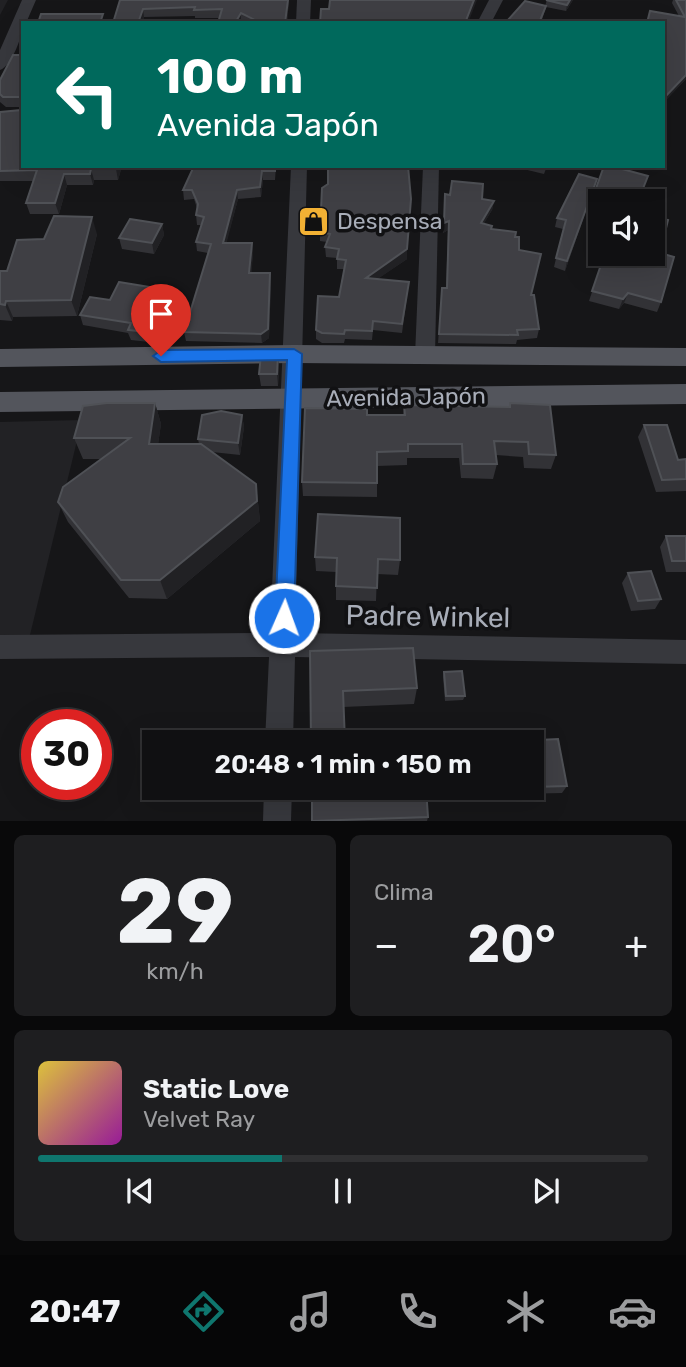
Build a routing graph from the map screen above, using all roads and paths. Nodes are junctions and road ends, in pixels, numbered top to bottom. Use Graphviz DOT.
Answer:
graph roads {
  1 [pos="29,0"];
  2 [pos="304,0"];
  3 [pos="496,0"];
  4 [pos="303,21"];
  5 [pos="485,21"];
  6 [pos="0,66"];
  7 [pos="299,168"];
  8 [pos="431,168"];
  9 [pos="294,354"];
  10 [pos="425,356"];
  11 [pos="686,357"];
  12 [pos="0,358"];
  13 [pos="686,394"];
  14 [pos="293,398"];
  15 [pos="0,402"];
  16 [pos="283,645"];
  17 [pos="0,647"];
  18 [pos="686,652"];
  19 [pos="279,730"];
  20 [pos="277,800"];
  21 [pos="276,821"];
  1 -- 6 [label="street"];
  2 -- 4 [label="street"];
  3 -- 5 [label="street"];
  7 -- 9 [label="street"];
  8 -- 10 [label="street"];
  9 -- 10 [label="main road, Avenida Japón"];
  9 -- 12 [label="main road, Avenida Japón"];
  9 -- 14 [label="street"];
  10 -- 11 [label="main road, Avenida Japón"];
  13 -- 14 [label="main road, Avenida Japón"];
  14 -- 15 [label="main road, Avenida Japón"];
  14 -- 16 [label="street"];
  16 -- 17 [label="street, Padre Winkel"];
  16 -- 18 [label="street, Padre Winkel"];
  16 -- 19 [label="street"];
  20 -- 21 [label="street"];
}
